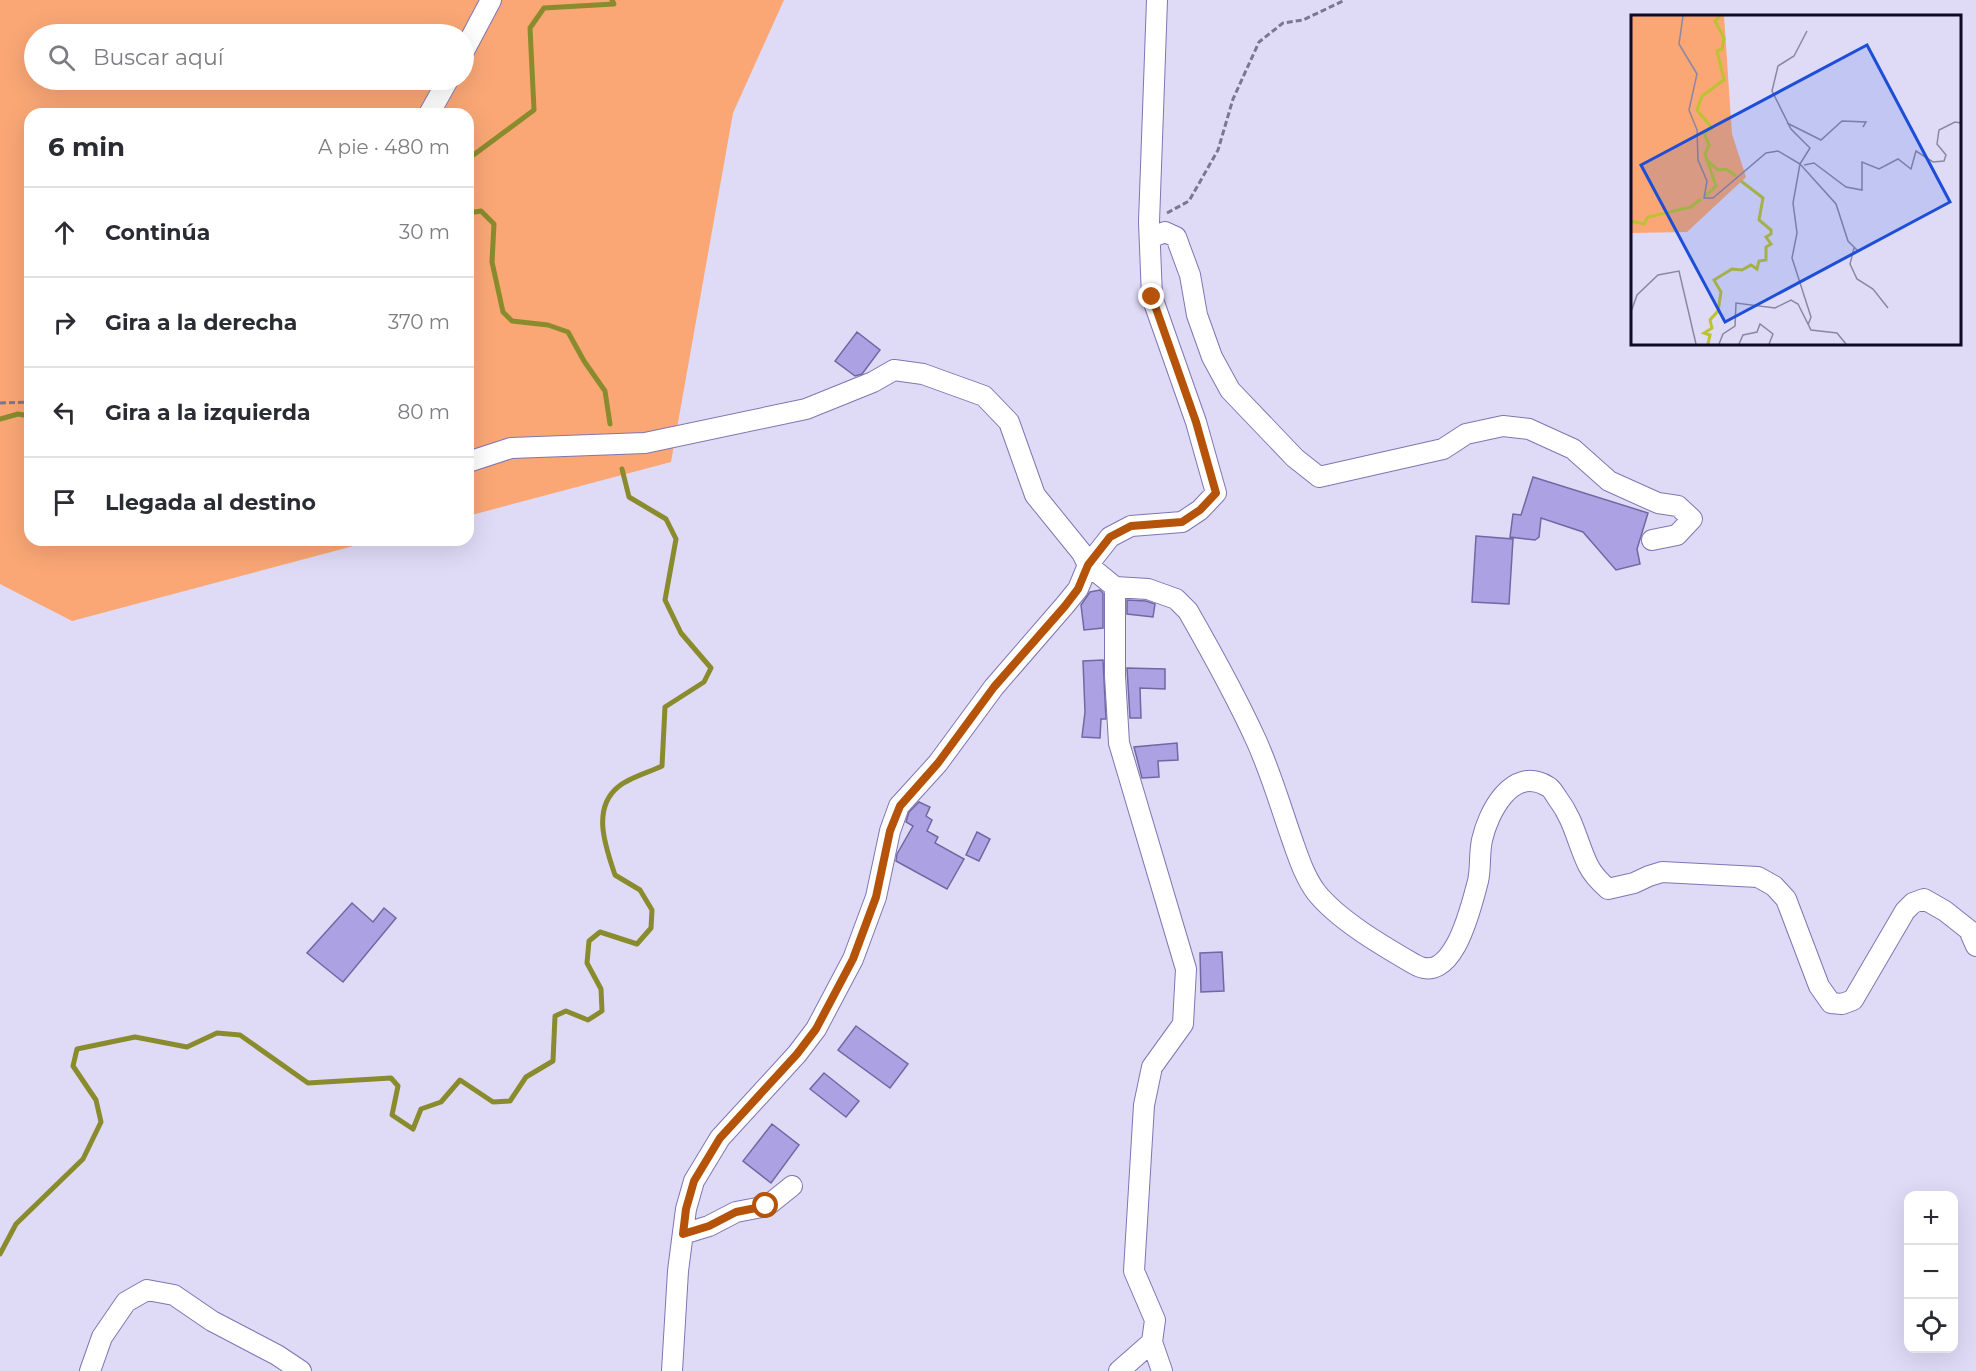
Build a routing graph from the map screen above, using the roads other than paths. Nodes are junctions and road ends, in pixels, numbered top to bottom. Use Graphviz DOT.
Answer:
graph roads {
  1 [pos="491,0"];
  2 [pos="1157,0"];
  3 [pos="474,32"];
  4 [pos="442,90"];
  5 [pos="432,108"];
  6 [pos="1149,230"];
  7 [pos="474,460"];
  8 [pos="1652,540"];
  9 [pos="1088,565"];
  10 [pos="1115,587"];
  11 [pos="1976,946"];
  12 [pos="792,1186"];
  13 [pos="683,1234"];
  14 [pos="1152,1342"];
  15 [pos="90,1371"];
  16 [pos="301,1371"];
  17 [pos="672,1371"];
  18 [pos="1119,1371"];
  19 [pos="1162,1371"];
  1 -- 3 [label="street"];
  2 -- 6 [label="street"];
  4 -- 5 [label="street"];
  6 -- 8 [label="street"];
  6 -- 9 [label="street"];
  7 -- 9 [label="street"];
  9 -- 10 [label="street"];
  9 -- 13 [label="street"];
  10 -- 11 [label="street"];
  10 -- 14 [label="street"];
  12 -- 13 [label="street"];
  13 -- 17 [label="street"];
  14 -- 18 [label="street"];
  14 -- 19 [label="street"];
  15 -- 16 [label="street"];
}
